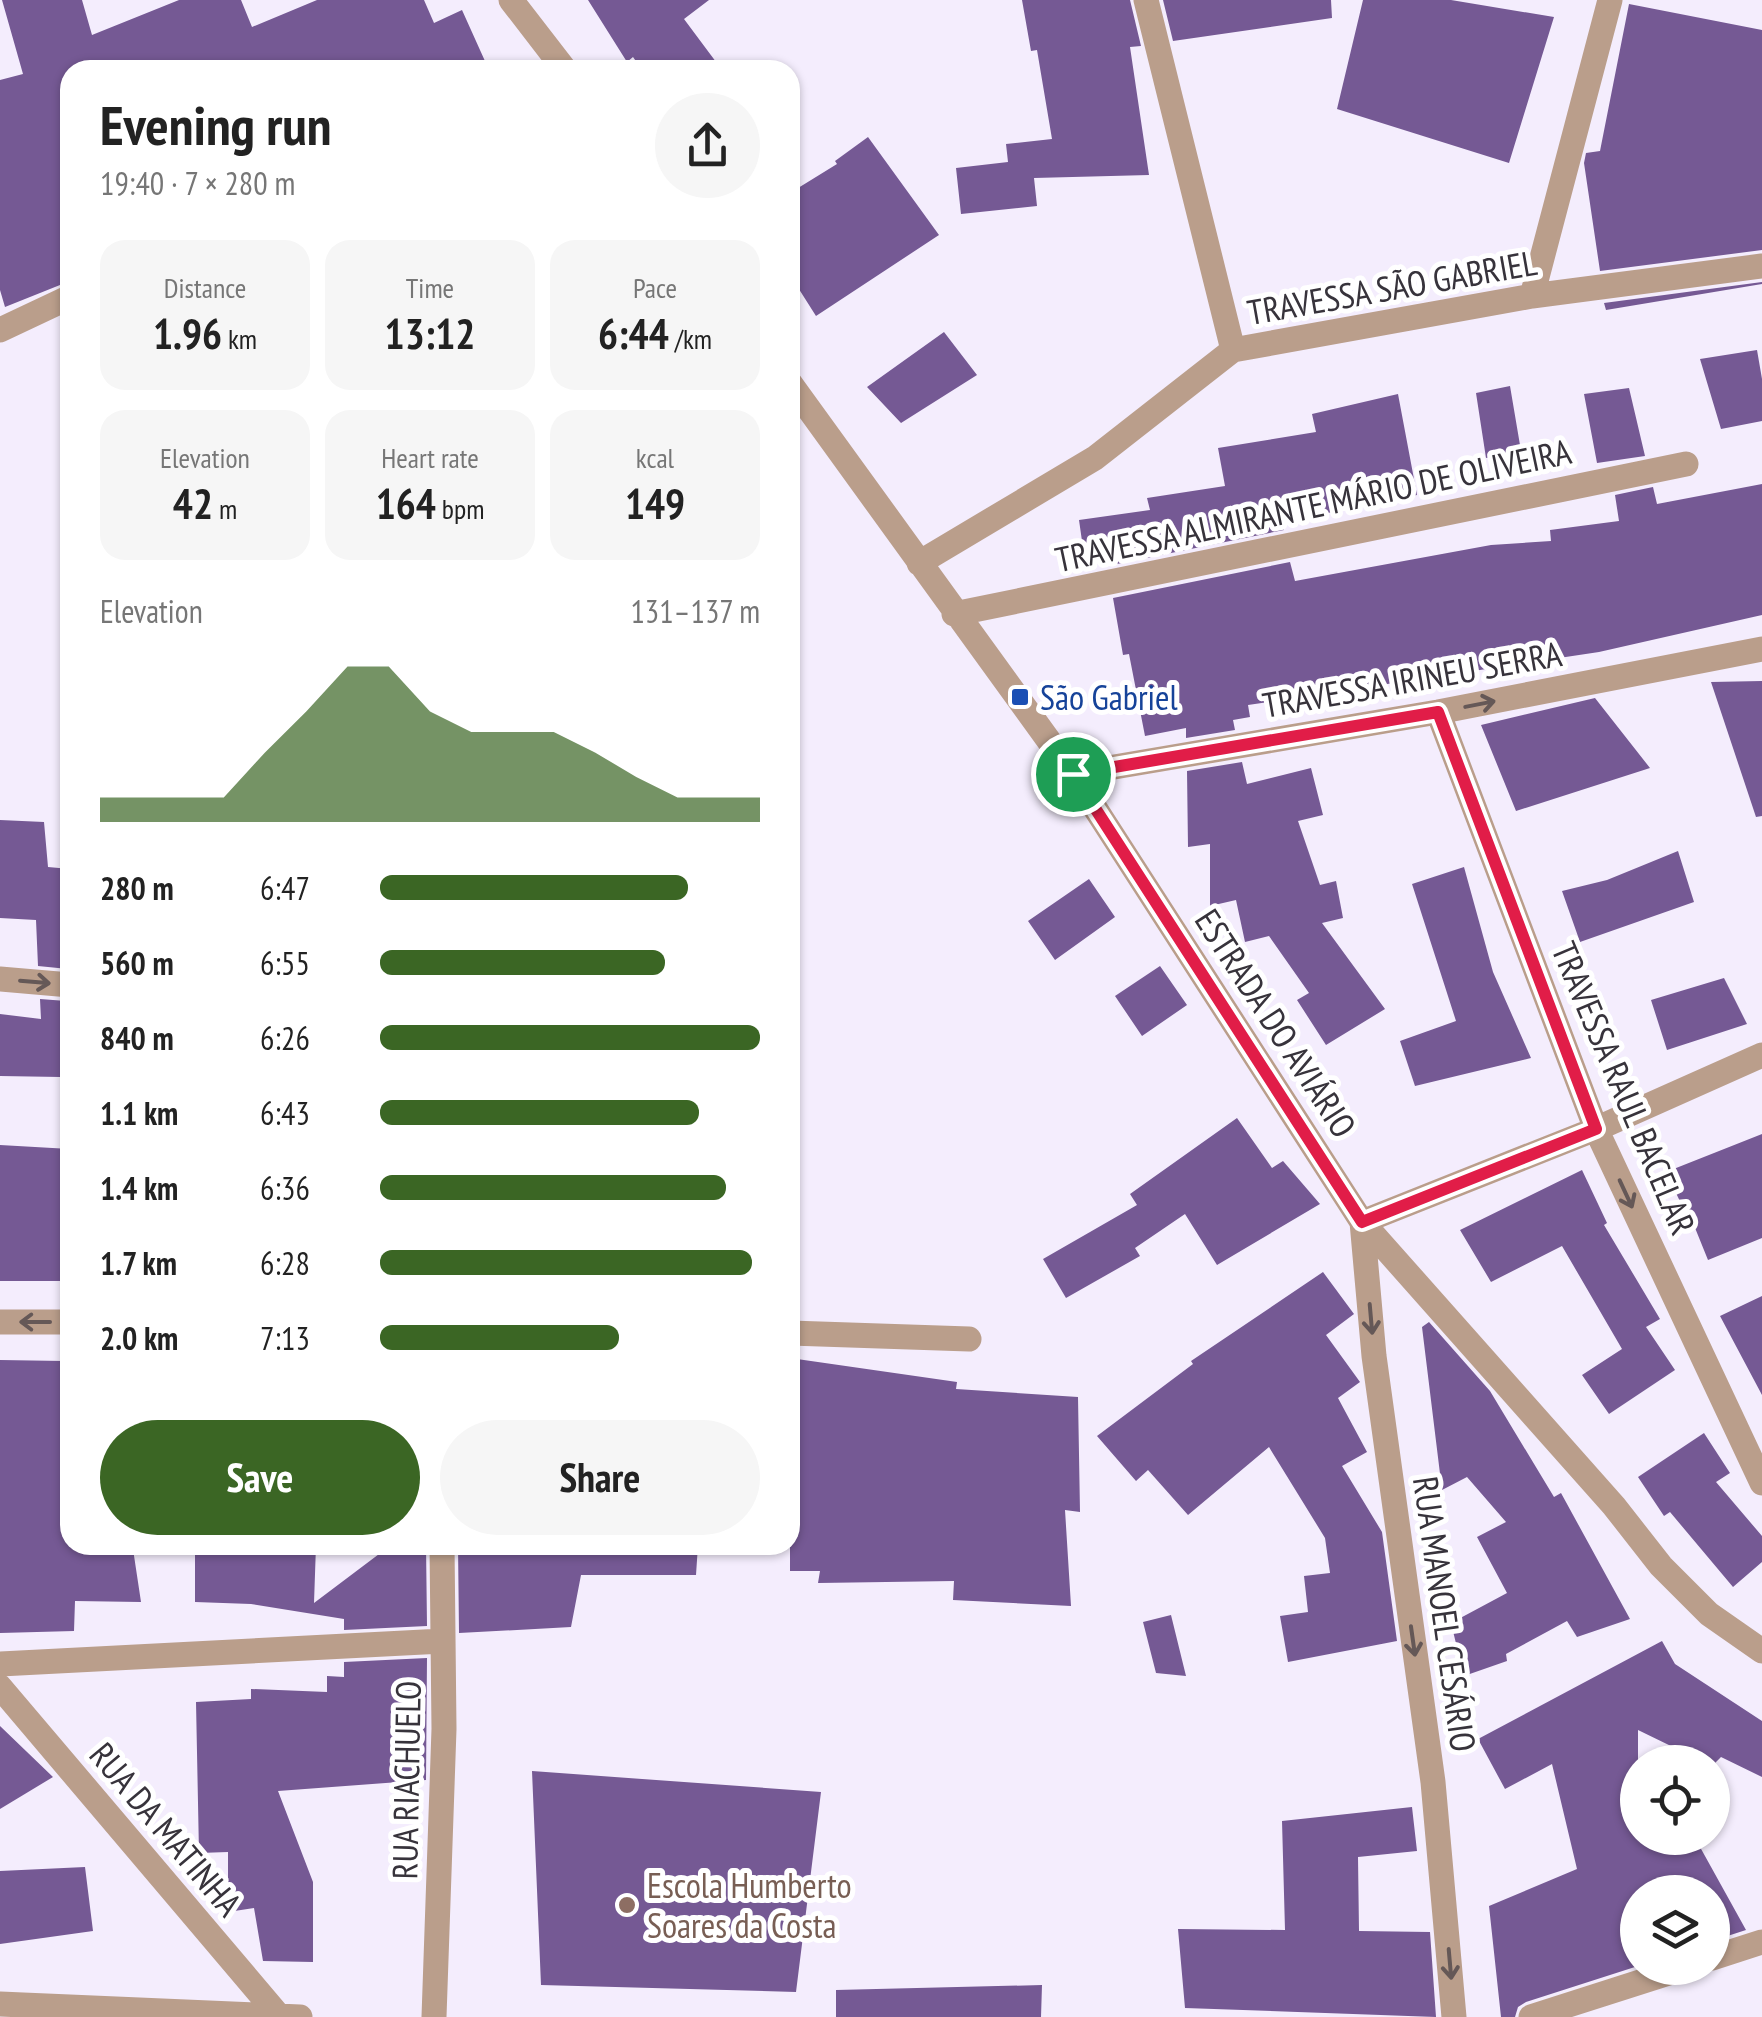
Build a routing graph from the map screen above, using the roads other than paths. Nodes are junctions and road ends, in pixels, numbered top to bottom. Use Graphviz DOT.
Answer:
graph roads {
  1 [pos="512,0"];
  2 [pos="1146,0"];
  3 [pos="1610,0"];
  4 [pos="553,60"];
  5 [pos="1762,266"];
  6 [pos="1532,296"];
  7 [pos="60,303"];
  8 [pos="0,330"];
  9 [pos="1233,350"];
  10 [pos="800,397"];
  11 [pos="1686,464"];
  12 [pos="920,563"];
  13 [pos="954,614"];
  14 [pos="1762,649"];
  15 [pos="1438,712"];
  16 [pos="1073,774"];
  17 [pos="0,979"];
  18 [pos="60,984"];
  19 [pos="1762,1056"];
  20 [pos="1596,1129"];
  21 [pos="1362,1222"];
  22 [pos="0,1322"];
  23 [pos="60,1322"];
  24 [pos="800,1333"];
  25 [pos="970,1339"];
  26 [pos="1762,1483"];
  27 [pos="442,1555"];
  28 [pos="443,1641"];
  29 [pos="1762,1651"];
  30 [pos="0,1664"];
  31 [pos="0,1687"];
  32 [pos="1762,1942"];
  33 [pos="1730,1952"];
  34 [pos="1631,1985"];
  35 [pos="0,2004"];
  36 [pos="289,2016"];
  37 [pos="434,2017"];
  38 [pos="1454,2017"];
  39 [pos="1532,2017"];
  1 -- 4 [label="street"];
  2 -- 9 [label="street"];
  3 -- 6 [label="street"];
  5 -- 6 [label="street, TRAVESSA SÃO GABRIEL"];
  6 -- 9 [label="street, TRAVESSA SÃO GABRIEL"];
  7 -- 8 [label="street"];
  9 -- 12 [label="street, TRAVESSA SÃO GABRIEL"];
  10 -- 12 [label="street, ESTRADA DO AVIÁRIO"];
  11 -- 13 [label="street, TRAVESSA ALMIRANTE MÁRIO DE OLIVEIRA"];
  12 -- 13 [label="street, ESTRADA DO AVIÁRIO"];
  13 -- 16 [label="street, ESTRADA DO AVIÁRIO"];
  15 -- 14 [label="street, TRAVESSA IRINEU SERRA, one-way"];
  15 -- 16 [label="street, TRAVESSA IRINEU SERRA"];
  15 -- 20 [label="street, TRAVESSA RAUL BACELAR"];
  16 -- 21 [label="street, ESTRADA DO AVIÁRIO"];
  17 -- 18 [label="street, one-way"];
  19 -- 20 [label="street"];
  20 -- 21 [label="street"];
  20 -- 26 [label="street, TRAVESSA RAUL BACELAR, one-way"];
  21 -- 29 [label="street, ESTRADA DO AVIÁRIO"];
  21 -- 38 [label="street, RUA MANOEL CESÁRIO, one-way"];
  23 -- 22 [label="street, one-way"];
  24 -- 25 [label="street"];
  27 -- 28 [label="street, RUA RIACHUELO"];
  28 -- 30 [label="street"];
  28 -- 37 [label="street, RUA RIACHUELO"];
  31 -- 36 [label="street, RUA DA MATINHA"];
  32 -- 33 [label="street"];
  34 -- 39 [label="street"];
  35 -- 36 [label="street"];
}
